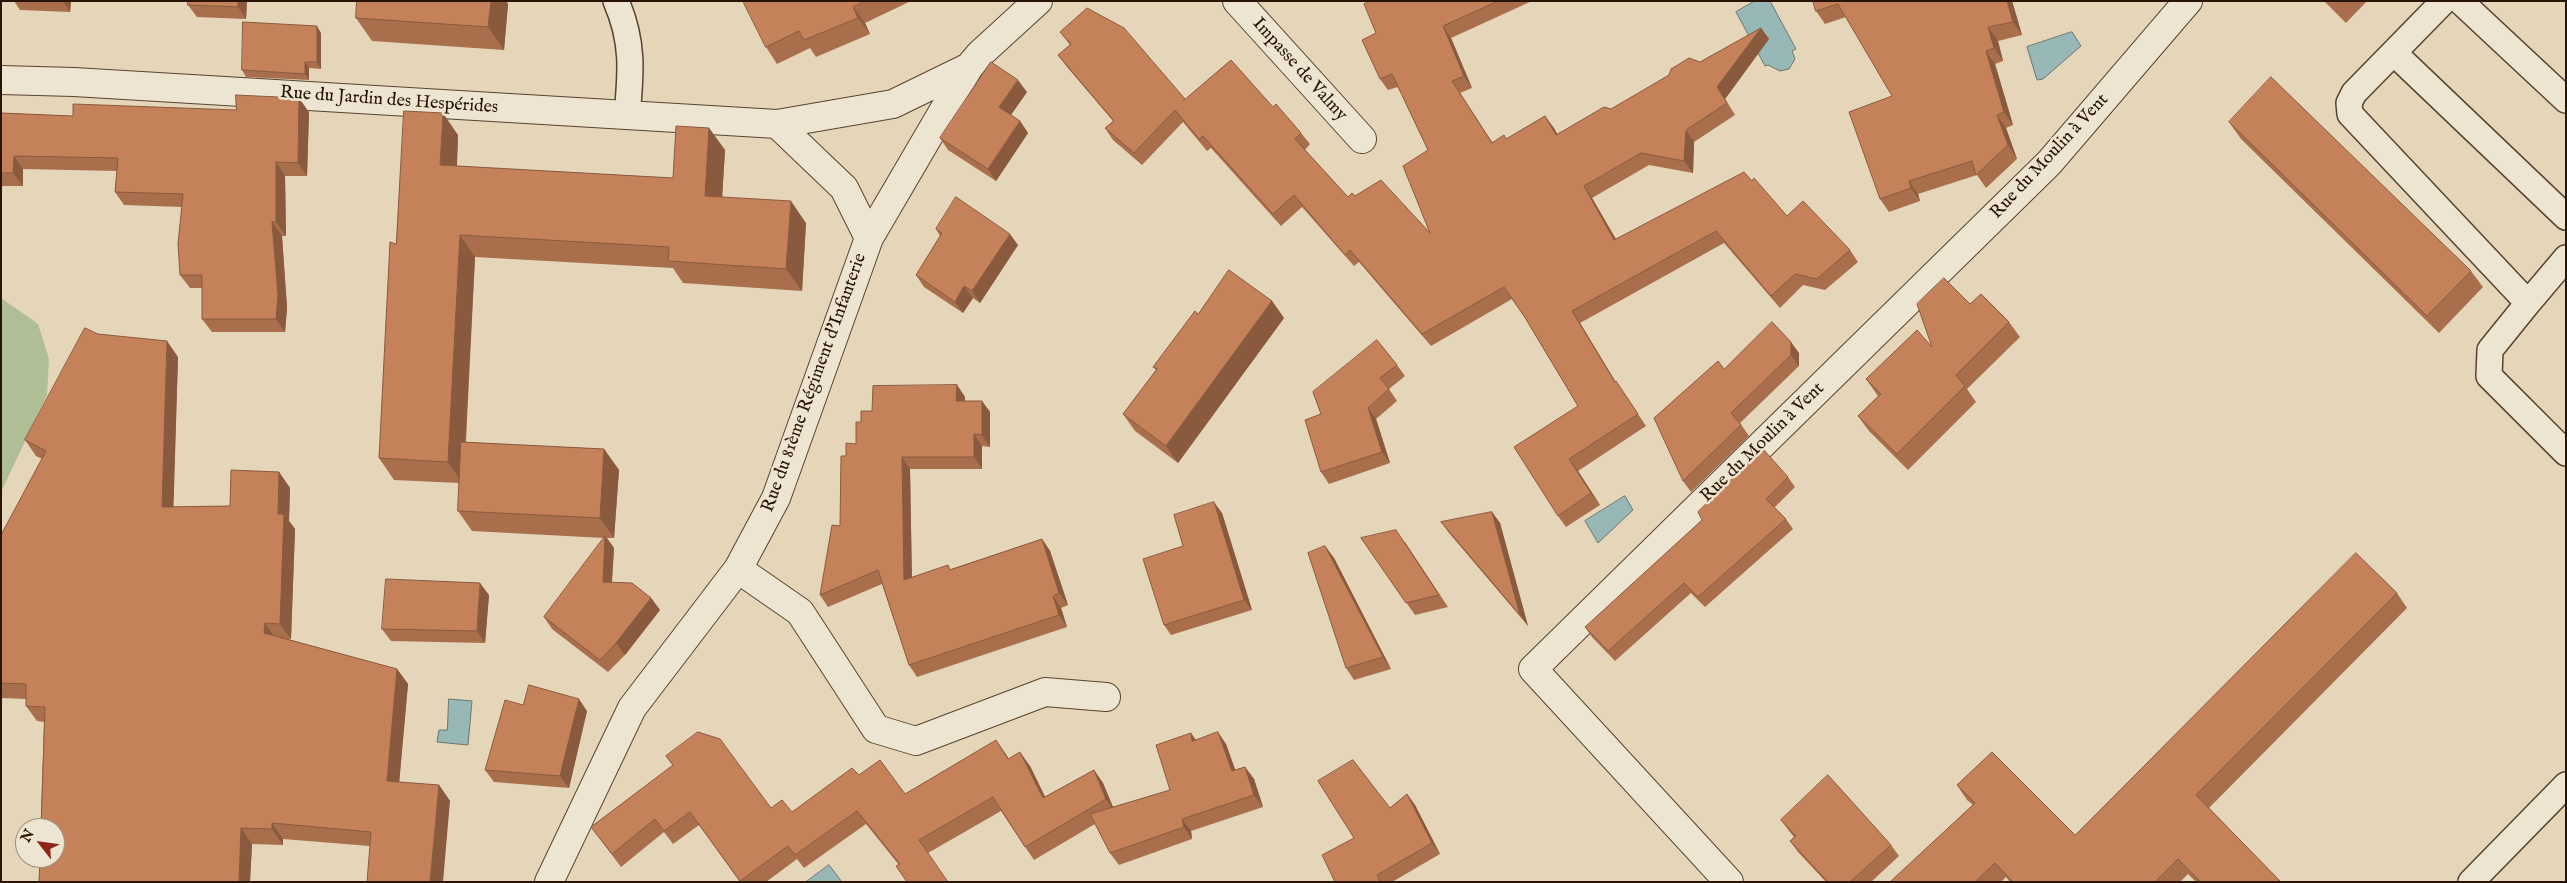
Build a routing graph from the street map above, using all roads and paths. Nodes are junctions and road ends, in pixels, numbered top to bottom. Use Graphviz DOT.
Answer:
graph roads {
  1 [pos="616,1"];
  2 [pos="1237,1"];
  3 [pos="2188,1"];
  4 [pos="2444,1"];
  5 [pos="2460,1"];
  6 [pos="1035,2"];
  7 [pos="2394,53"];
  8 [pos="969,67"];
  9 [pos="1,80"];
  10 [pos="2566,100"];
  11 [pos="627,116"];
  12 [pos="777,124"];
  13 [pos="1362,139"];
  14 [pos="2566,217"];
  15 [pos="868,238"];
  16 [pos="2566,258"];
  17 [pos="2528,303"];
  18 [pos="2566,453"];
  19 [pos="738,569"];
  20 [pos="1106,697"];
  21 [pos="2566,785"];
  22 [pos="549,882"];
  23 [pos="1730,882"];
  24 [pos="2471,882"];
  1 -- 11 [label="lane"];
  2 -- 13 [label="street, Impasse de Valmy"];
  3 -- 23 [label="street, Rue du Moulin à Vent"];
  4 -- 7 [label="lane"];
  5 -- 10 [label="lane"];
  6 -- 8 [label="street, Rue du 81ème Régiment d'Infanterie"];
  7 -- 14 [label="lane"];
  7 -- 17 [label="lane"];
  8 -- 12 [label="street, Rue du Jardin des Hespérides"];
  8 -- 15 [label="street, Rue du 81ème Régiment d'Infanterie"];
  9 -- 11 [label="street, Rue du Jardin des Hespérides"];
  11 -- 12 [label="street, Rue du Jardin des Hespérides"];
  12 -- 15 [label="street"];
  15 -- 19 [label="street, Rue du 81ème Régiment d'Infanterie"];
  16 -- 17 [label="lane"];
  17 -- 18 [label="lane"];
  19 -- 20 [label="street"];
  19 -- 22 [label="street, Rue du 81ème Régiment d'Infanterie"];
  21 -- 24 [label="lane"];
}
